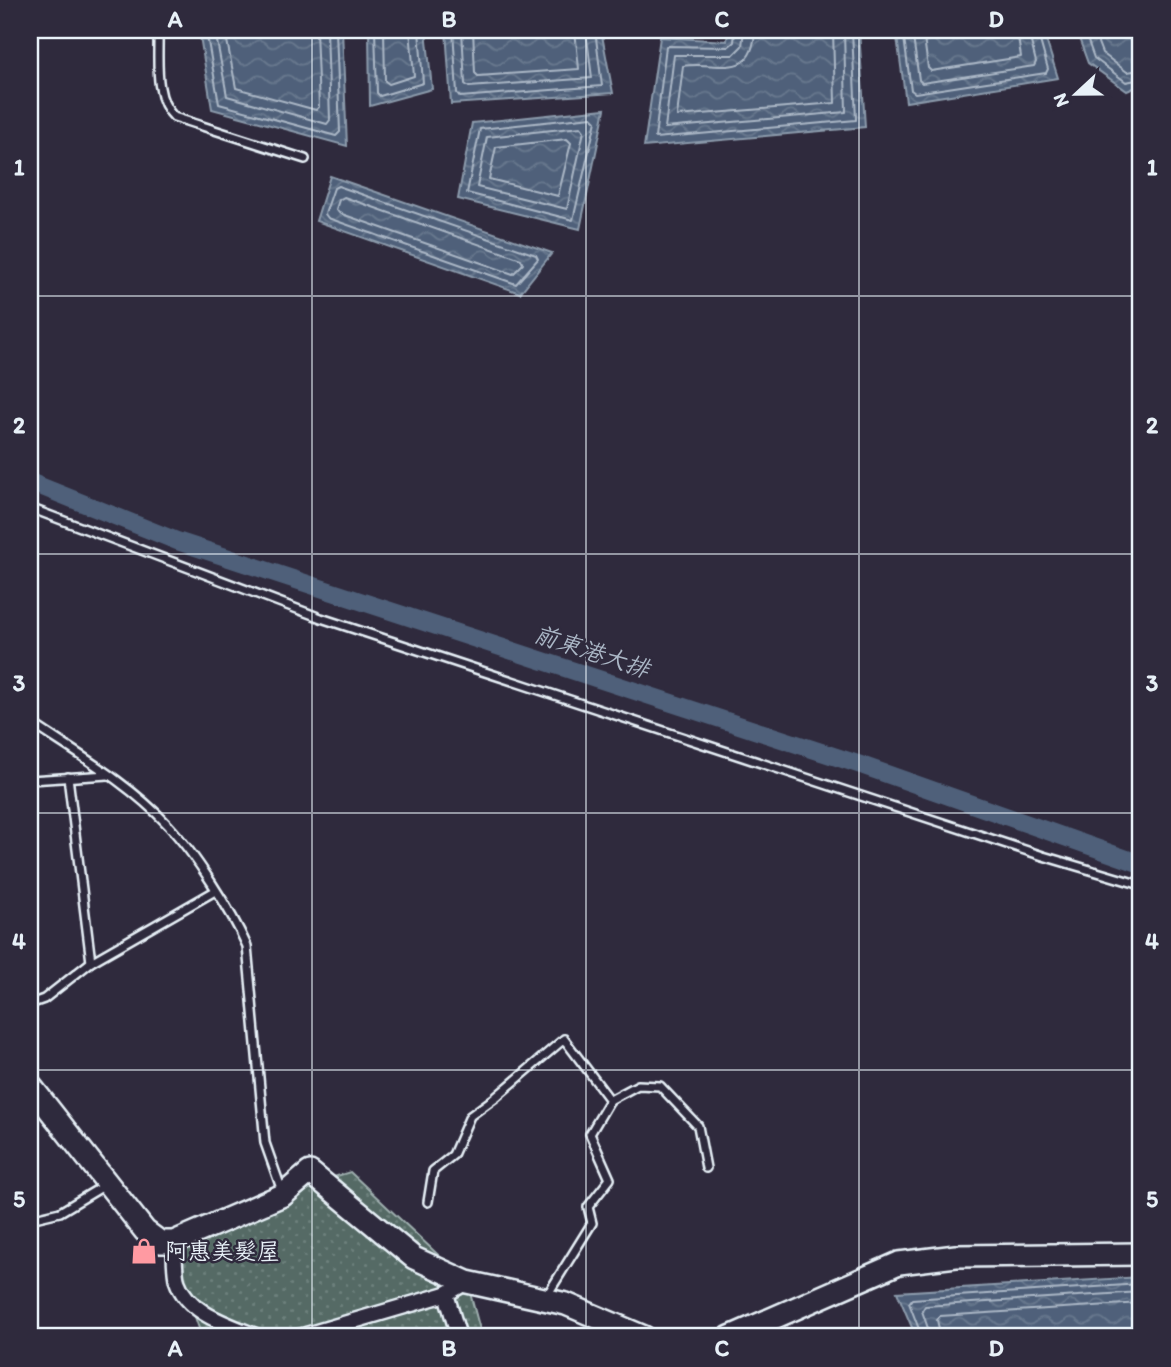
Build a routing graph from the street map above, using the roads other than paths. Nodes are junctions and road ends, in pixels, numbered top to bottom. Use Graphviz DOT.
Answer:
graph roads {
  1 [pos="158,30"];
  2 [pos="305,159"];
  3 [pos="30,508"];
  4 [pos="30,722"];
  5 [pos="109,775"];
  6 [pos="68,777"];
  7 [pos="30,780"];
  8 [pos="1141,885"];
  9 [pos="215,891"];
  10 [pos="91,962"];
  11 [pos="30,1004"];
  12 [pos="30,1085"];
  13 [pos="610,1100"];
  14 [pos="706,1168"];
  15 [pos="107,1183"];
  16 [pos="283,1195"];
  17 [pos="428,1202"];
  18 [pos="30,1219"];
  19 [pos="174,1242"];
  20 [pos="1141,1254"];
  21 [pos="467,1283"];
  22 [pos="446,1294"];
  23 [pos="544,1301"];
  24 [pos="258,1337"];
  25 [pos="299,1337"];
  26 [pos="460,1337"];
  27 [pos="644,1337"];
  28 [pos="730,1337"];
  1 -- 2 [label="lane"];
  3 -- 8 [label="lane"];
  4 -- 5 [label="lane"];
  5 -- 6 [label="lane"];
  5 -- 9 [label="lane"];
  6 -- 7 [label="lane"];
  6 -- 10 [label="lane"];
  9 -- 10 [label="lane"];
  9 -- 16 [label="lane"];
  10 -- 11 [label="lane"];
  12 -- 15 [label="main road"];
  13 -- 14 [label="lane"];
  13 -- 17 [label="lane"];
  13 -- 23 [label="lane"];
  15 -- 18 [label="lane"];
  15 -- 19 [label="main road"];
  16 -- 19 [label="main road"];
  16 -- 21 [label="main road"];
  19 -- 24 [label="street"];
  20 -- 28 [label="main road"];
  21 -- 22 [label="street"];
  21 -- 23 [label="main road"];
  22 -- 25 [label="street"];
  22 -- 26 [label="street"];
  23 -- 27 [label="main road"];
}
